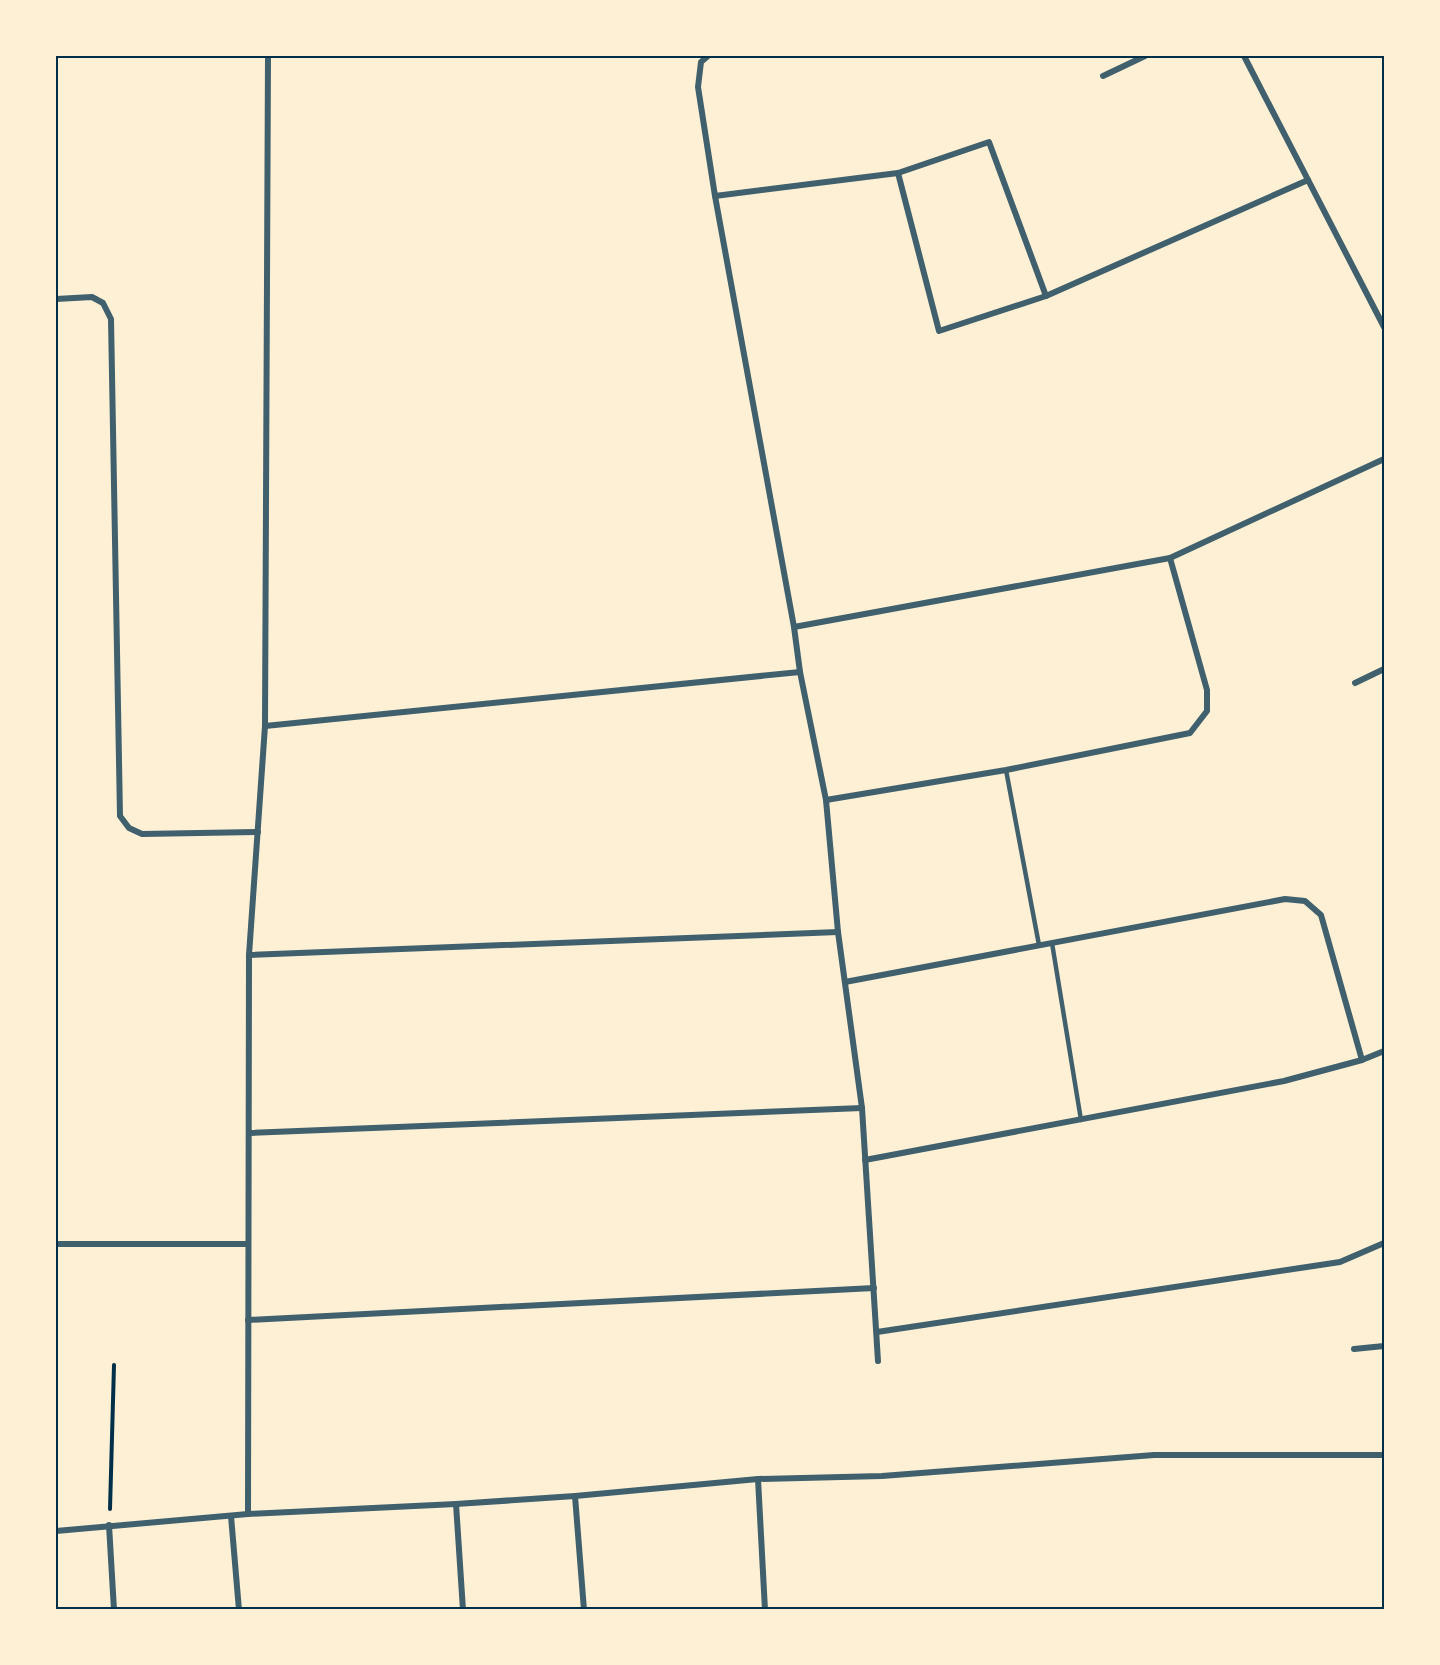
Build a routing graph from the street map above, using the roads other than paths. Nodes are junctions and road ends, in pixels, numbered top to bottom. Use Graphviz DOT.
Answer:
graph roads {
  1 [pos="268,56"];
  2 [pos="708,56"];
  3 [pos="1145,56"];
  4 [pos="1244,56"];
  5 [pos="1103,76"];
  6 [pos="898,173"];
  7 [pos="1308,180"];
  8 [pos="715,196"];
  9 [pos="1046,296"];
  10 [pos="56,299"];
  11 [pos="1384,327"];
  12 [pos="1384,459"];
  13 [pos="1170,558"];
  14 [pos="794,627"];
  15 [pos="1384,669"];
  16 [pos="800,672"];
  17 [pos="1355,683"];
  18 [pos="265,726"];
  19 [pos="1006,770"];
  20 [pos="826,800"];
  21 [pos="258,832"];
  22 [pos="838,932"];
  23 [pos="1052,943"];
  24 [pos="1039,945"];
  25 [pos="249,955"];
  26 [pos="845,982"];
  27 [pos="1384,1051"];
  28 [pos="1362,1060"];
  29 [pos="862,1108"];
  30 [pos="1081,1120"];
  31 [pos="250,1133"];
  32 [pos="865,1160"];
  33 [pos="1384,1243"];
  34 [pos="56,1244"];
  35 [pos="248,1244"];
  36 [pos="874,1288"];
  37 [pos="248,1320"];
  38 [pos="877,1332"];
  39 [pos="1384,1346"];
  40 [pos="1354,1349"];
  41 [pos="878,1361"];
  42 [pos="1384,1455"];
  43 [pos="758,1479"];
  44 [pos="575,1496"];
  45 [pos="456,1504"];
  46 [pos="248,1514"];
  47 [pos="231,1516"];
  48 [pos="110,1525"];
  49 [pos="56,1531"];
  50 [pos="114,1610"];
  51 [pos="239,1610"];
  52 [pos="463,1610"];
  53 [pos="584,1610"];
  54 [pos="765,1610"];
  1 -- 18 [label="street"];
  2 -- 8 [label="street"];
  3 -- 5 [label="street"];
  4 -- 7 [label="street"];
  6 -- 8 [label="street"];
  6 -- 9 [label="street"];
  6 -- 9 [label="street"];
  7 -- 9 [label="street"];
  7 -- 11 [label="street"];
  8 -- 14 [label="street"];
  10 -- 21 [label="street"];
  12 -- 13 [label="street"];
  13 -- 14 [label="street"];
  13 -- 19 [label="street"];
  14 -- 16 [label="street"];
  15 -- 17 [label="street"];
  16 -- 18 [label="street"];
  16 -- 20 [label="street"];
  18 -- 21 [label="street"];
  19 -- 20 [label="street"];
  19 -- 24 [label="lane"];
  20 -- 22 [label="street"];
  21 -- 25 [label="street"];
  22 -- 25 [label="street"];
  22 -- 26 [label="street"];
  23 -- 24 [label="street"];
  23 -- 28 [label="street"];
  23 -- 30 [label="lane"];
  24 -- 26 [label="street"];
  25 -- 31 [label="street"];
  26 -- 29 [label="street"];
  27 -- 28 [label="street"];
  28 -- 30 [label="street"];
  29 -- 31 [label="street"];
  29 -- 32 [label="street"];
  30 -- 32 [label="street"];
  31 -- 35 [label="street"];
  32 -- 36 [label="street"];
  33 -- 38 [label="street"];
  34 -- 35 [label="street"];
  35 -- 37 [label="street"];
  36 -- 37 [label="street"];
  36 -- 38 [label="street"];
  37 -- 46 [label="street"];
  38 -- 41 [label="street"];
  39 -- 40 [label="street"];
  42 -- 43 [label="street"];
  43 -- 44 [label="street"];
  43 -- 54 [label="street"];
  44 -- 45 [label="street"];
  44 -- 53 [label="street"];
  45 -- 46 [label="street"];
  45 -- 52 [label="street"];
  46 -- 47 [label="street"];
  47 -- 48 [label="street"];
  47 -- 51 [label="street"];
  48 -- 49 [label="street"];
  48 -- 50 [label="street"];
}
